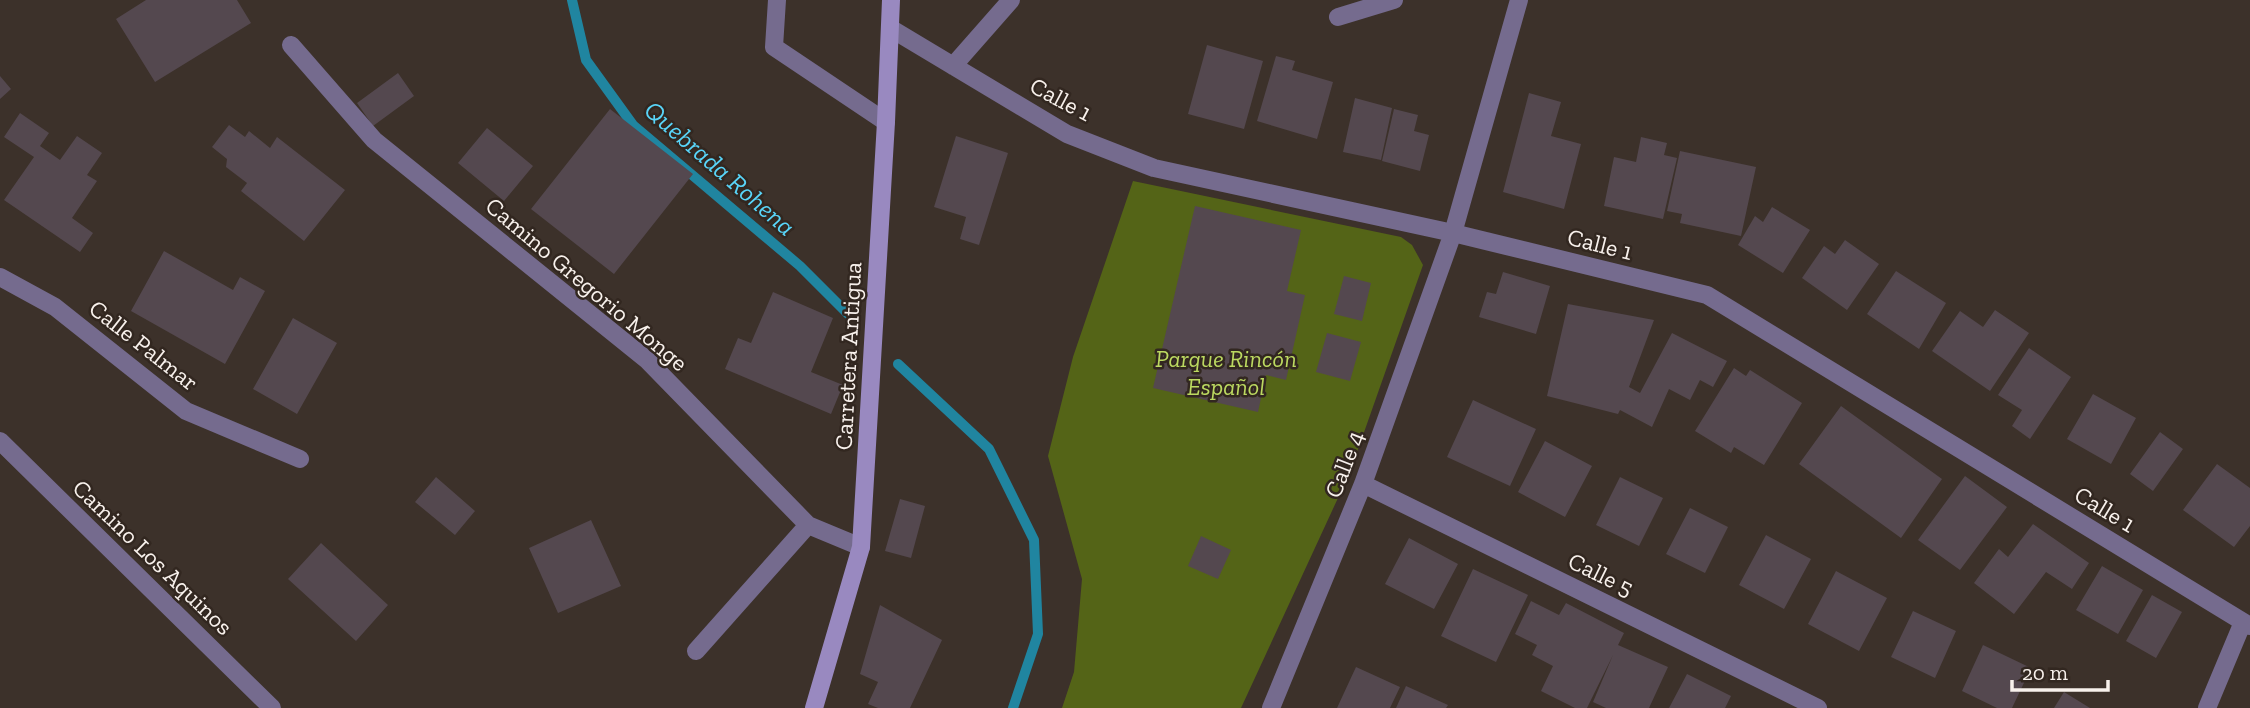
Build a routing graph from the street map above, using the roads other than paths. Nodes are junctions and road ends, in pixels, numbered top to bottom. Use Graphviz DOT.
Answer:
graph roads {
  1 [pos="777,0"];
  2 [pos="891,0"];
  3 [pos="1011,0"];
  4 [pos="1394,0"];
  5 [pos="1519,0"];
  6 [pos="1338,17"];
  7 [pos="890,28"];
  8 [pos="291,45"];
  9 [pos="953,66"];
  10 [pos="887,122"];
  11 [pos="1453,233"];
  12 [pos="0,277"];
  13 [pos="0,441"];
  14 [pos="300,459"];
  15 [pos="1363,484"];
  16 [pos="808,525"];
  17 [pos="861,547"];
  18 [pos="2246,624"];
  19 [pos="696,651"];
  20 [pos="272,708"];
  21 [pos="814,708"];
  22 [pos="1271,708"];
  23 [pos="1818,708"];
  24 [pos="2207,708"];
  1 -- 10 [label="street"];
  2 -- 7 [label="street, Carretera Antigua"];
  3 -- 9 [label="street"];
  4 -- 6 [label="street"];
  5 -- 11 [label="street, Calle 4"];
  7 -- 9 [label="street, Calle 1"];
  7 -- 10 [label="street, Carretera Antigua"];
  8 -- 16 [label="street, Camino Gregorio Monge"];
  9 -- 11 [label="street, Calle 1"];
  10 -- 17 [label="street, Carretera Antigua"];
  11 -- 15 [label="street, Calle 4"];
  11 -- 18 [label="street, Calle 1"];
  12 -- 14 [label="street, Calle Palmar"];
  13 -- 20 [label="street, Camino Los Aquinos"];
  15 -- 22 [label="street, Calle 4"];
  15 -- 23 [label="street, Calle 5"];
  16 -- 17 [label="street, Camino Gregorio Monge"];
  16 -- 19 [label="street"];
  17 -- 21 [label="street, Carretera Antigua"];
  18 -- 24 [label="street"];
}
